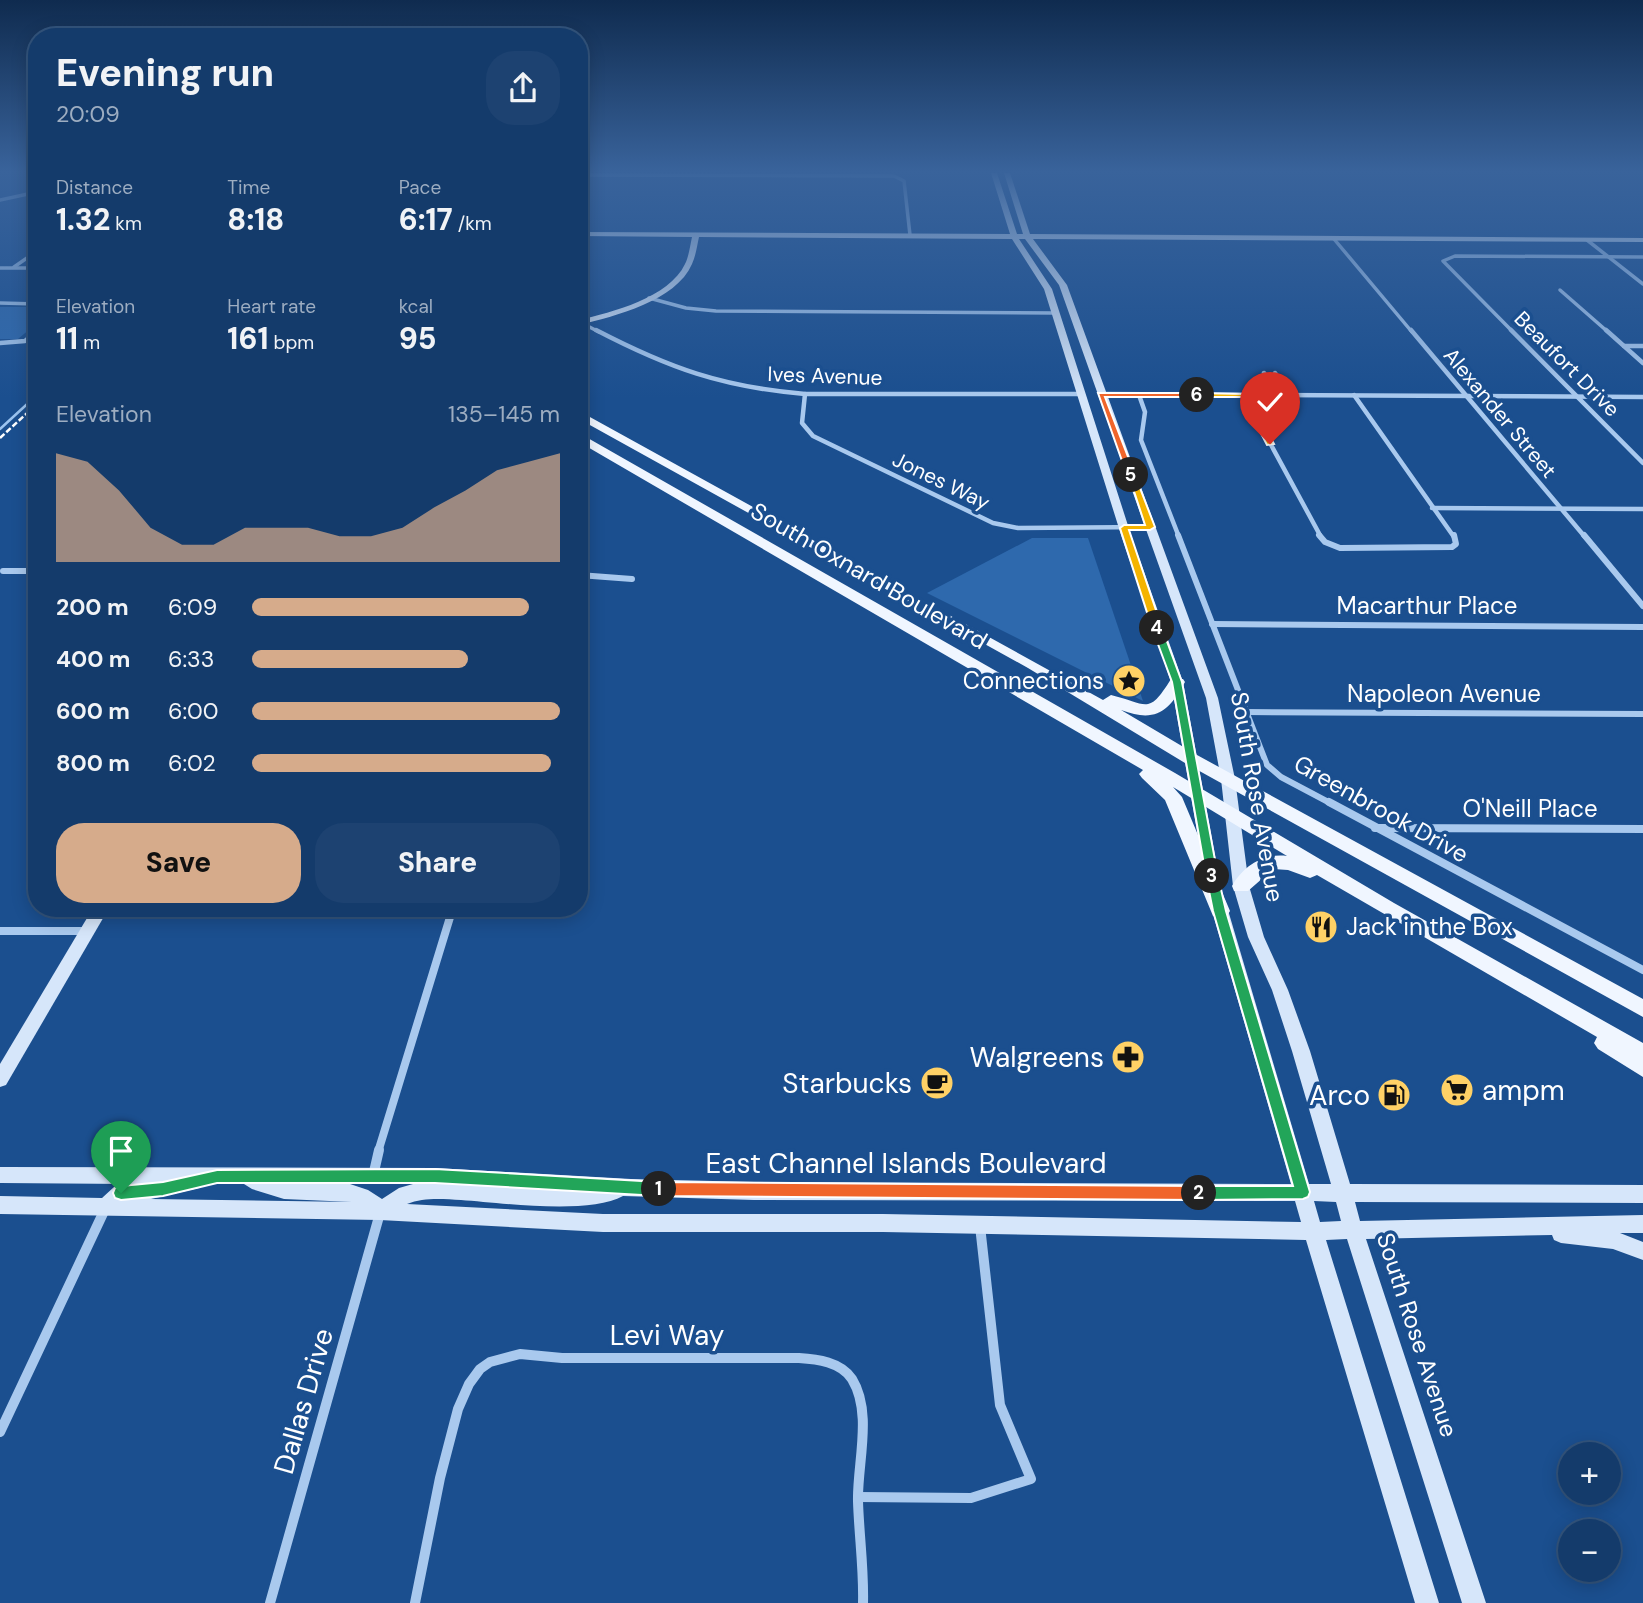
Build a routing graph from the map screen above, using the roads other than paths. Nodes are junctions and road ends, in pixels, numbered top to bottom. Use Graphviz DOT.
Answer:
graph roads {
  1 [pos="692,248"];
  2 [pos="1020,248"];
  3 [pos="1036,248"];
  4 [pos="1341,248"];
  5 [pos="1597,248"];
  6 [pos="28,257"];
  7 [pos="1608,257"];
  8 [pos="1643,257"];
  9 [pos="0,268"];
  10 [pos="13,268"];
  11 [pos="28,268"];
  12 [pos="1643,284"];
  13 [pos="1560,290"];
  14 [pos="649,298"];
  15 [pos="0,303"];
  16 [pos="28,304"];
  17 [pos="1055,313"];
  18 [pos="588,320"];
  19 [pos="588,327"];
  20 [pos="28,338"];
  21 [pos="0,343"];
  22 [pos="1624,346"];
  23 [pos="1643,346"];
  24 [pos="1067,351"];
  25 [pos="1643,363"];
  26 [pos="1264,373"];
  27 [pos="1275,373"];
  28 [pos="805,394"];
  29 [pos="1082,394"];
  30 [pos="1101,394"];
  31 [pos="1139,395"];
  32 [pos="1244,395"];
  33 [pos="1277,395"];
  34 [pos="1289,395"];
  35 [pos="1354,395"];
  36 [pos="1465,396"];
  37 [pos="1577,396"];
  38 [pos="1643,397"];
  39 [pos="588,419"];
  40 [pos="588,442"];
  41 [pos="1643,463"];
  42 [pos="1432,508"];
  43 [pos="1560,509"];
  44 [pos="1643,509"];
  45 [pos="1150,527"];
  46 [pos="1124,528"];
  47 [pos="4,571"];
  48 [pos="28,571"];
  49 [pos="588,576"];
  50 [pos="632,579"];
  51 [pos="1643,606"];
  52 [pos="1212,624"];
  53 [pos="1643,627"];
  54 [pos="1033,665"];
  55 [pos="1177,682"];
  56 [pos="1245,712"];
  57 [pos="1643,714"];
  58 [pos="1110,743"];
  59 [pos="1191,759"];
  60 [pos="1228,779"];
  61 [pos="1198,794"];
  62 [pos="1231,814"];
  63 [pos="1374,828"];
  64 [pos="1643,829"];
  65 [pos="1241,886"];
  66 [pos="1387,908"];
  67 [pos="1220,911"];
  68 [pos="95,917"];
  69 [pos="450,917"];
  70 [pos="0,931"];
  71 [pos="87,931"];
  72 [pos="1498,970"];
  73 [pos="1643,970"];
  74 [pos="1643,1009"];
  75 [pos="1643,1053"];
  76 [pos="1643,1068"];
  77 [pos="0,1080"];
  78 [pos="0,1175"];
  79 [pos="373,1176"];
  80 [pos="217,1177"];
  81 [pos="237,1177"];
  82 [pos="631,1188"];
  83 [pos="1303,1192"];
  84 [pos="1343,1193"];
  85 [pos="1643,1194"];
  86 [pos="0,1205"];
  87 [pos="106,1206"];
  88 [pos="380,1211"];
  89 [pos="1643,1224"];
  90 [pos="980,1225"];
  91 [pos="1493,1229"];
  92 [pos="1314,1231"];
  93 [pos="1353,1231"];
  94 [pos="1643,1251"];
  95 [pos="0,1432"];
  96 [pos="858,1497"];
  97 [pos="270,1603"];
  98 [pos="415,1603"];
  99 [pos="863,1603"];
  100 [pos="1427,1603"];
  101 [pos="1474,1603"];
  1 -- 14 [label="main road"];
  2 -- 17 [label="main road"];
  3 -- 30 [label="main road, South Rose Avenue"];
  4 -- 36 [label="street, Alexander Street"];
  5 -- 7 [label="street"];
  6 -- 10 [label="street"];
  7 -- 8 [label="street"];
  7 -- 12 [label="street"];
  7 -- 37 [label="street, Beaufort Drive"];
  9 -- 10 [label="street"];
  10 -- 11 [label="street"];
  13 -- 22 [label="street"];
  14 -- 17 [label="street"];
  14 -- 18 [label="main road"];
  15 -- 16 [label="street"];
  17 -- 24 [label="main road"];
  19 -- 28 [label="street, Ives Avenue"];
  20 -- 21 [label="street"];
  22 -- 23 [label="street"];
  22 -- 25 [label="street"];
  24 -- 29 [label="main road"];
  24 -- 30 [label="main road"];
  26 -- 33 [label="street"];
  27 -- 34 [label="street"];
  28 -- 29 [label="street, Ives Avenue"];
  28 -- 46 [label="street, Jones Way"];
  29 -- 46 [label="main road"];
  30 -- 31 [label="street"];
  30 -- 45 [label="main road, South Rose Avenue"];
  31 -- 32 [label="street"];
  31 -- 52 [label="street, Greenbrook Drive"];
  32 -- 33 [label="street"];
  32 -- 42 [label="street"];
  33 -- 34 [label="street"];
  34 -- 35 [label="street"];
  35 -- 36 [label="street"];
  35 -- 42 [label="street"];
  36 -- 37 [label="street"];
  36 -- 43 [label="street, Alexander Street"];
  37 -- 38 [label="street"];
  37 -- 41 [label="street, Beaufort Drive"];
  39 -- 54 [label="main road, South Oxnard Boulevard"];
  40 -- 58 [label="main road, South Oxnard Boulevard"];
  42 -- 43 [label="street"];
  43 -- 44 [label="street"];
  43 -- 51 [label="street, Alexander Street"];
  45 -- 46 [label="street, Jones Way"];
  45 -- 60 [label="main road, South Rose Avenue"];
  46 -- 55 [label="main road"];
  47 -- 48 [label="street"];
  49 -- 50 [label="street"];
  52 -- 53 [label="street, Macarthur Place"];
  52 -- 56 [label="street, Greenbrook Drive"];
  54 -- 55 [label="main road"];
  54 -- 59 [label="main road, South Oxnard Boulevard"];
  55 -- 59 [label="main road"];
  56 -- 57 [label="street, Napoleon Avenue"];
  56 -- 63 [label="street, Greenbrook Drive"];
  58 -- 61 [label="main road, South Oxnard Boulevard"];
  58 -- 67 [label="main road"];
  59 -- 60 [label="main road, South Oxnard Boulevard"];
  59 -- 61 [label="main road"];
  60 -- 62 [label="main road, South Rose Avenue"];
  60 -- 74 [label="main road, South Oxnard Boulevard"];
  61 -- 62 [label="main road, South Oxnard Boulevard"];
  61 -- 67 [label="main road"];
  62 -- 65 [label="main road, South Rose Avenue"];
  62 -- 66 [label="main road, South Oxnard Boulevard"];
  63 -- 64 [label="street, O'Neill Place"];
  63 -- 73 [label="street, Greenbrook Drive"];
  65 -- 66 [label="main road"];
  65 -- 84 [label="main road, South Rose Avenue"];
  66 -- 72 [label="main road, South Oxnard Boulevard"];
  67 -- 83 [label="main road"];
  68 -- 71 [label="main road"];
  69 -- 79 [label="street"];
  70 -- 71 [label="street"];
  71 -- 77 [label="main road"];
  72 -- 75 [label="main road, South Oxnard Boulevard"];
  72 -- 76 [label="main road"];
  78 -- 80 [label="main road, East Channel Islands Boulevard"];
  79 -- 81 [label="main road, East Channel Islands Boulevard"];
  79 -- 82 [label="main road, East Channel Islands Boulevard"];
  80 -- 81 [label="main road, East Channel Islands Boulevard"];
  80 -- 87 [label="main road"];
  81 -- 88 [label="main road"];
  82 -- 83 [label="main road, East Channel Islands Boulevard"];
  82 -- 88 [label="main road"];
  83 -- 84 [label="main road, East Channel Islands Boulevard"];
  83 -- 92 [label="main road"];
  84 -- 85 [label="main road, East Channel Islands Boulevard"];
  84 -- 93 [label="main road, South Rose Avenue"];
  86 -- 87 [label="main road"];
  87 -- 88 [label="main road"];
  87 -- 95 [label="street"];
  88 -- 90 [label="main road"];
  88 -- 97 [label="street, Dallas Drive"];
  89 -- 91 [label="main road"];
  90 -- 92 [label="main road"];
  90 -- 96 [label="street"];
  91 -- 93 [label="main road"];
  91 -- 94 [label="main road"];
  92 -- 93 [label="main road"];
  92 -- 100 [label="main road"];
  93 -- 101 [label="main road, South Rose Avenue"];
  96 -- 98 [label="street, Levi Way"];
  96 -- 99 [label="street"];
}
